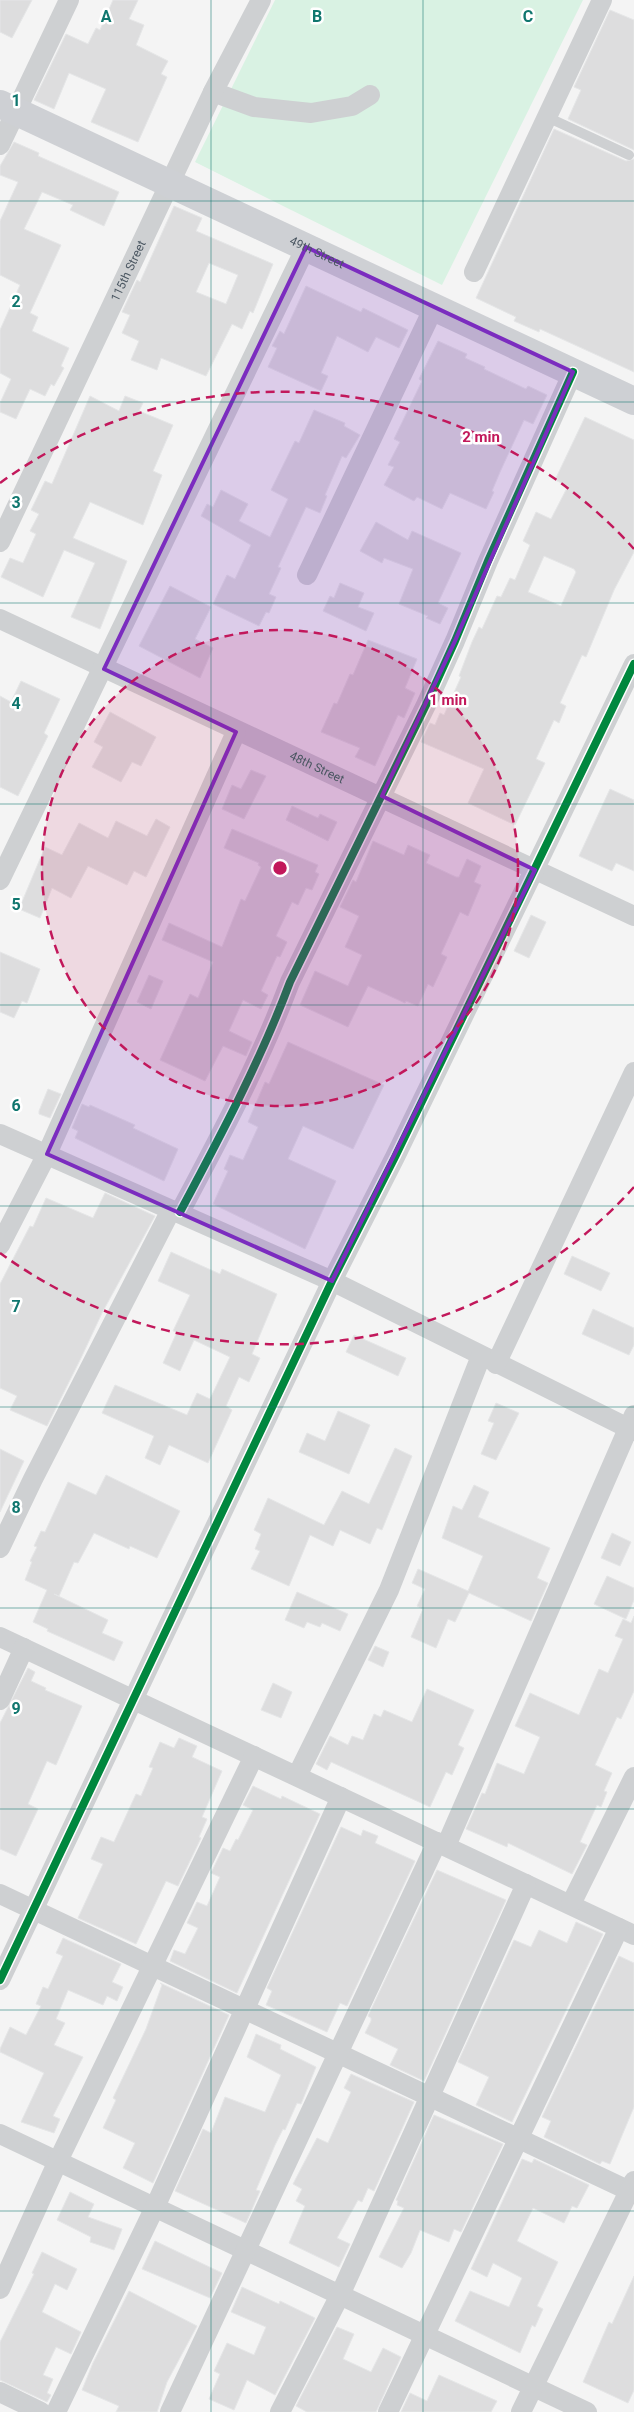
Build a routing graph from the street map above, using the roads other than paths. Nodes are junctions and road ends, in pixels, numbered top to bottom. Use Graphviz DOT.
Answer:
graph roads {
  1 [pos="69,0"];
  2 [pos="261,0"];
  3 [pos="602,0"];
  4 [pos="213,92"];
  5 [pos="370,95"];
  6 [pos="8,108"];
  7 [pos="547,117"];
  8 [pos="0,144"];
  9 [pos="630,155"];
  10 [pos="171,183"];
  11 [pos="306,247"];
  12 [pos="474,272"];
  13 [pos="434,307"];
  14 [pos="573,372"];
  15 [pos="634,400"];
  16 [pos="0,542"];
  17 [pos="307,575"];
  18 [pos="0,619"];
  19 [pos="634,664"];
  20 [pos="104,669"];
  21 [pos="236,732"];
  22 [pos="382,796"];
  23 [pos="535,870"];
  24 [pos="0,880"];
  25 [pos="634,916"];
  26 [pos="634,1072"];
  27 [pos="0,1134"];
  28 [pos="47,1154"];
  29 [pos="176,1211"];
  30 [pos="0,1245"];
  31 [pos="332,1281"];
  32 [pos="489,1360"];
  33 [pos="632,1425"];
  34 [pos="0,1548"];
  35 [pos="0,1637"];
  36 [pos="24,1648"];
  37 [pos="0,1700"];
  38 [pos="135,1700"];
  39 [pos="254,1756"];
  40 [pos="297,1776"];
  41 [pos="634,1778"];
  42 [pos="341,1797"];
  43 [pos="441,1844"];
  44 [pos="526,1884"];
  45 [pos="0,1894"];
  46 [pos="571,1904"];
  47 [pos="34,1910"];
  48 [pos="627,1932"];
  49 [pos="152,1967"];
  50 [pos="0,1980"];
  51 [pos="245,2010"];
  52 [pos="338,2054"];
  53 [pos="429,2097"];
  54 [pos="0,2134"];
  55 [pos="519,2140"];
  56 [pos="58,2161"];
  57 [pos="632,2188"];
  58 [pos="155,2207"];
  59 [pos="247,2251"];
  60 [pos="0,2289"];
  61 [pos="340,2295"];
  62 [pos="425,2335"];
  63 [pos="533,2386"];
  64 [pos="0,2392"];
  65 [pos="41,2412"];
  66 [pos="56,2412"];
  67 [pos="170,2412"];
  68 [pos="280,2412"];
  69 [pos="388,2412"];
  70 [pos="521,2412"];
  71 [pos="587,2412"];
  1 -- 6 [label="street"];
  2 -- 4 [label="street, 115th Street"];
  3 -- 7 [label="street"];
  4 -- 5 [label="street"];
  4 -- 10 [label="street, 115th Street"];
  6 -- 8 [label="street"];
  6 -- 10 [label="main road, 49th Street"];
  7 -- 9 [label="lane"];
  7 -- 12 [label="street"];
  10 -- 11 [label="main road, 49th Street"];
  10 -- 16 [label="street, 115th Street"];
  11 -- 13 [label="main road, 49th Street"];
  11 -- 20 [label="street"];
  13 -- 14 [label="main road, 49th Street"];
  13 -- 17 [label="street"];
  14 -- 15 [label="main road, 49th Street"];
  14 -- 22 [label="street"];
  18 -- 20 [label="street, 48th Street"];
  19 -- 23 [label="street"];
  20 -- 21 [label="street, 48th Street"];
  20 -- 24 [label="street"];
  21 -- 22 [label="street, 48th Street"];
  21 -- 28 [label="street"];
  22 -- 23 [label="street, 48th Street"];
  22 -- 29 [label="street"];
  23 -- 25 [label="street, 48th Street"];
  23 -- 31 [label="street"];
  26 -- 32 [label="street"];
  27 -- 28 [label="street"];
  28 -- 29 [label="street"];
  28 -- 30 [label="street"];
  29 -- 31 [label="street"];
  29 -- 34 [label="street"];
  31 -- 32 [label="street"];
  31 -- 38 [label="street"];
  32 -- 33 [label="street"];
  32 -- 40 [label="street"];
  33 -- 43 [label="street"];
  35 -- 36 [label="street"];
  36 -- 37 [label="street"];
  36 -- 38 [label="street"];
  38 -- 39 [label="street"];
  38 -- 47 [label="street"];
  39 -- 40 [label="street"];
  39 -- 49 [label="street"];
  40 -- 42 [label="street"];
  41 -- 46 [label="street"];
  42 -- 43 [label="street"];
  42 -- 51 [label="street"];
  43 -- 44 [label="street"];
  43 -- 52 [label="street"];
  44 -- 46 [label="street"];
  44 -- 53 [label="street"];
  45 -- 47 [label="street"];
  46 -- 48 [label="street"];
  47 -- 49 [label="street"];
  47 -- 50 [label="street"];
  48 -- 55 [label="street"];
  49 -- 51 [label="street"];
  49 -- 56 [label="street"];
  51 -- 52 [label="street"];
  51 -- 58 [label="street"];
  52 -- 53 [label="street"];
  52 -- 59 [label="street"];
  53 -- 55 [label="street"];
  53 -- 61 [label="street"];
  54 -- 56 [label="street"];
  55 -- 57 [label="street"];
  55 -- 62 [label="street"];
  56 -- 58 [label="street"];
  56 -- 60 [label="street"];
  57 -- 63 [label="street"];
  58 -- 59 [label="street"];
  58 -- 66 [label="street"];
  59 -- 61 [label="street"];
  59 -- 67 [label="street"];
  61 -- 62 [label="street"];
  61 -- 68 [label="street"];
  62 -- 63 [label="street"];
  62 -- 69 [label="street"];
  63 -- 70 [label="street"];
  63 -- 71 [label="street"];
  64 -- 65 [label="street"];
}
